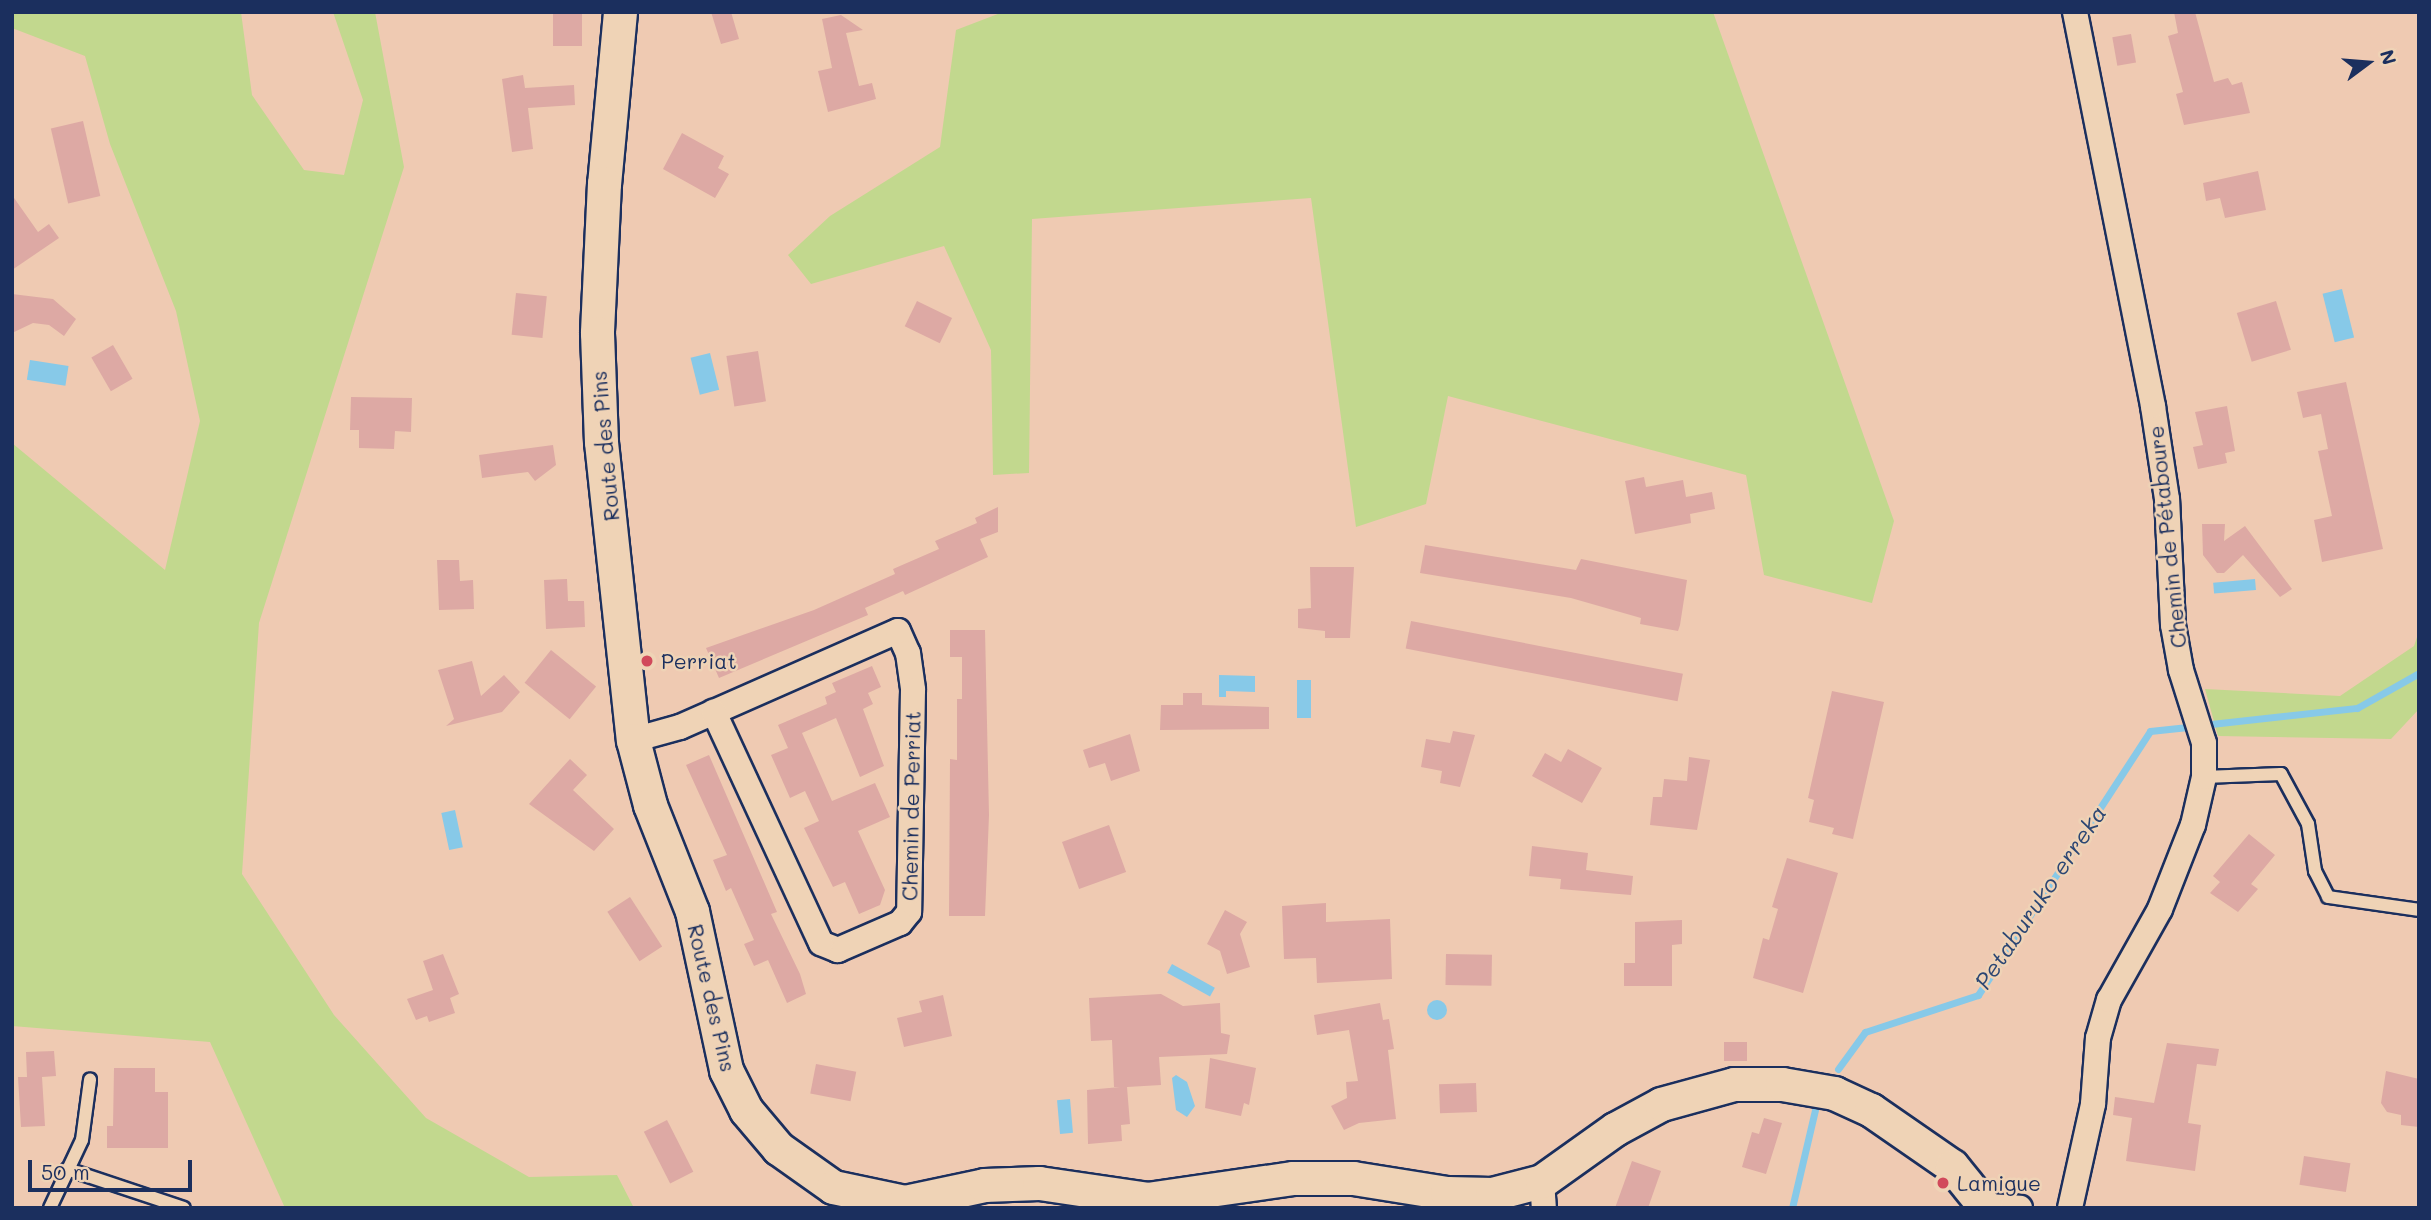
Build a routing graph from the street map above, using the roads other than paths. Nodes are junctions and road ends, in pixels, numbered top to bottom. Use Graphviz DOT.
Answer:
graph roads {
  1 [pos="621,12"];
  2 [pos="2075,12"];
  3 [pos="714,712"];
  4 [pos="632,740"];
  5 [pos="2204,777"];
  6 [pos="2419,910"];
  7 [pos="90,1080"];
  8 [pos="67,1169"];
  9 [pos="1543,1194"];
  10 [pos="1986,1207"];
  11 [pos="50,1208"];
  12 [pos="184,1208"];
  13 [pos="2020,1208"];
  14 [pos="2070,1208"];
  1 -- 4 [label="street, Route des Pins"];
  2 -- 5 [label="street, Chemin de Pétaboure"];
  3 -- 3 [label="street, Chemin de Perriat"];
  3 -- 4 [label="street, Chemin de Perriat"];
  4 -- 9 [label="street, Route des Pins"];
  5 -- 6 [label="lane"];
  5 -- 14 [label="street, Chemin de Pétaboure"];
  7 -- 8 [label="lane"];
  8 -- 11 [label="lane"];
  8 -- 12 [label="lane"];
  9 -- 10 [label="street, Route des Pins"];
  10 -- 13 [label="street"];
}
